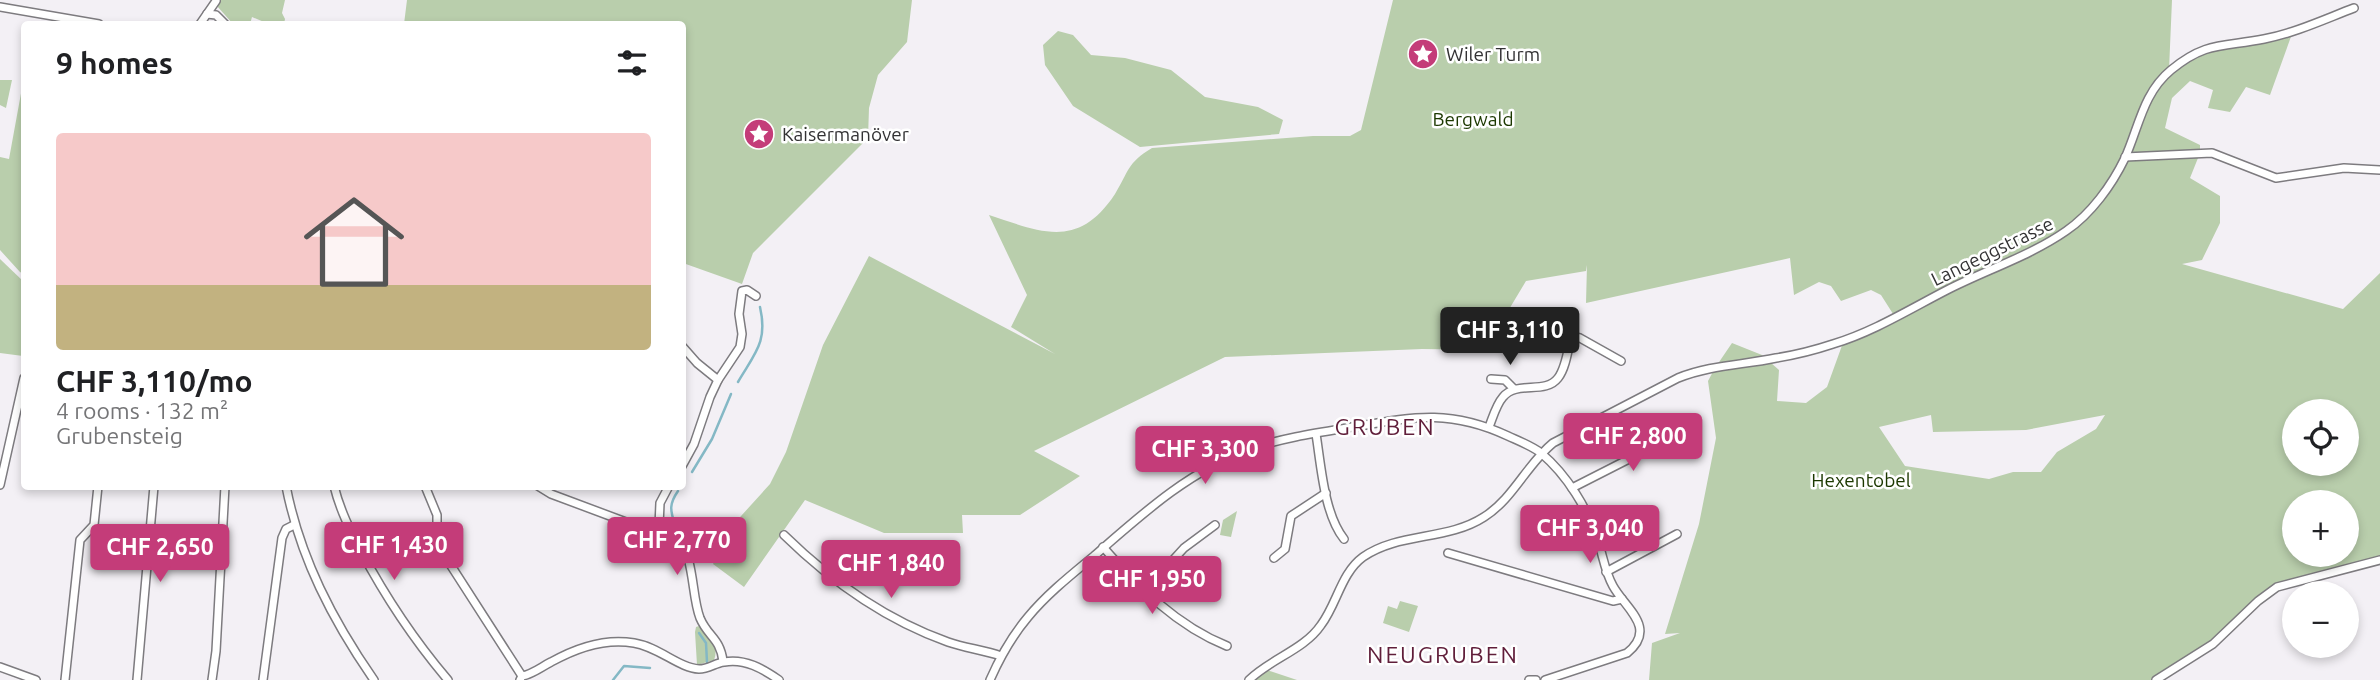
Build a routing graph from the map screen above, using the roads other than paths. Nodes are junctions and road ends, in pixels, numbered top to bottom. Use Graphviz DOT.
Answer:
graph roads {
  1 [pos="216,1"];
  2 [pos="0,7"];
  3 [pos="2354,8"];
  4 [pos="207,14"];
  5 [pos="82,21"];
  6 [pos="202,21"];
  7 [pos="222,21"];
  8 [pos="2125,157"];
  9 [pos="2380,170"];
  10 [pos="756,296"];
  11 [pos="1560,334"];
  12 [pos="1571,336"];
  13 [pos="686,351"];
  14 [pos="1621,360"];
  15 [pos="1491,379"];
  16 [pos="718,380"];
  17 [pos="1514,389"];
  18 [pos="21,391"];
  19 [pos="1489,427"];
  20 [pos="1682,432"];
  21 [pos="1315,434"];
  22 [pos="1541,453"];
  23 [pos="686,459"];
  24 [pos="0,485"];
  25 [pos="1572,488"];
  26 [pos="98,490"];
  27 [pos="154,490"];
  28 [pos="225,490"];
  29 [pos="287,490"];
  30 [pos="335,490"];
  31 [pos="427,490"];
  32 [pos="544,490"];
  33 [pos="667,490"];
  34 [pos="1326,493"];
  35 [pos="295,525"];
  36 [pos="1215,525"];
  37 [pos="659,526"];
  38 [pos="1677,534"];
  39 [pos="784,535"];
  40 [pos="1345,539"];
  41 [pos="1103,547"];
  42 [pos="1448,553"];
  43 [pos="1274,558"];
  44 [pos="2380,560"];
  45 [pos="1606,572"];
  46 [pos="1142,589"];
  47 [pos="1622,599"];
  48 [pos="1227,646"];
  49 [pos="1001,656"];
  50 [pos="723,662"];
  51 [pos="0,667"];
  52 [pos="521,678"];
  53 [pos="36,680"];
  54 [pos="65,680"];
  55 [pos="137,680"];
  56 [pos="212,680"];
  57 [pos="263,680"];
  58 [pos="374,680"];
  59 [pos="448,680"];
  60 [pos="779,680"];
  61 [pos="989,680"];
  62 [pos="1249,680"];
  63 [pos="1530,680"];
  64 [pos="1536,680"];
  65 [pos="1545,680"];
  66 [pos="2156,680"];
  1 -- 4 [label="street"];
  2 -- 5 [label="street"];
  3 -- 8 [label="street, Langeggstrasse"];
  4 -- 6 [label="street"];
  4 -- 7 [label="street"];
  8 -- 9 [label="street"];
  8 -- 22 [label="street, Langeggstrasse"];
  10 -- 16 [label="street"];
  11 -- 12 [label="street"];
  12 -- 14 [label="street"];
  12 -- 17 [label="street"];
  13 -- 16 [label="street"];
  15 -- 17 [label="street"];
  16 -- 23 [label="street"];
  17 -- 19 [label="street"];
  18 -- 24 [label="street"];
  19 -- 21 [label="street"];
  19 -- 22 [label="street"];
  20 -- 25 [label="street"];
  21 -- 34 [label="street"];
  21 -- 41 [label="street"];
  22 -- 25 [label="street"];
  22 -- 62 [label="street"];
  25 -- 45 [label="street"];
  26 -- 54 [label="street"];
  27 -- 55 [label="street"];
  28 -- 56 [label="street"];
  29 -- 35 [label="street"];
  30 -- 59 [label="street"];
  31 -- 52 [label="street"];
  32 -- 37 [label="street"];
  33 -- 37 [label="street"];
  34 -- 40 [label="street"];
  34 -- 43 [label="street"];
  35 -- 57 [label="street"];
  35 -- 58 [label="street"];
  36 -- 46 [label="street"];
  37 -- 50 [label="street"];
  38 -- 45 [label="street"];
  39 -- 49 [label="street"];
  41 -- 46 [label="street"];
  41 -- 49 [label="street"];
  42 -- 47 [label="street"];
  44 -- 66 [label="street"];
  45 -- 47 [label="street"];
  46 -- 48 [label="street"];
  47 -- 65 [label="street"];
  49 -- 61 [label="street"];
  50 -- 52 [label="street"];
  50 -- 60 [label="street"];
  51 -- 53 [label="street"];
  63 -- 64 [label="street"];
}
